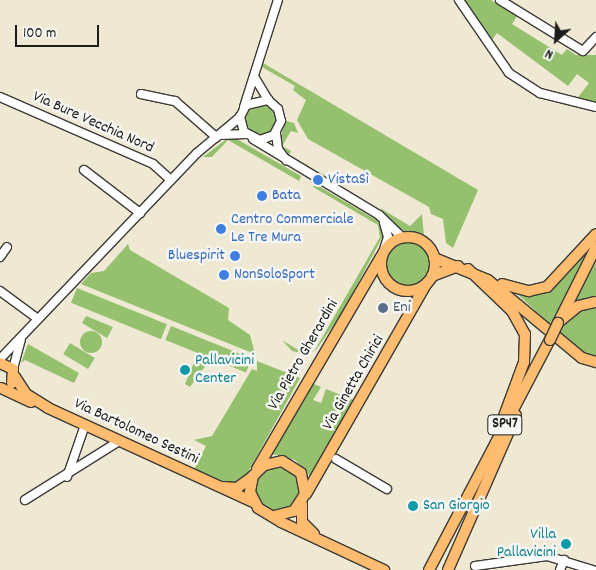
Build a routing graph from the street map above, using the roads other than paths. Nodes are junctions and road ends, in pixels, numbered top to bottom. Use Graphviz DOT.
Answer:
graph roads {
  1 [pos="278,0"];
  2 [pos="458,0"];
  3 [pos="500,0"];
  4 [pos="596,37"];
  5 [pos="255,78"];
  6 [pos="141,94"];
  7 [pos="0,97"];
  8 [pos="268,100"];
  9 [pos="244,107"];
  10 [pos="596,107"];
  11 [pos="240,117"];
  12 [pos="276,133"];
  13 [pos="216,136"];
  14 [pos="249,136"];
  15 [pos="287,161"];
  16 [pos="84,170"];
  17 [pos="171,180"];
  18 [pos="140,213"];
  19 [pos="382,218"];
  20 [pos="596,234"];
  21 [pos="402,237"];
  22 [pos="7,247"];
  23 [pos="596,247"];
  24 [pos="383,253"];
  25 [pos="596,255"];
  26 [pos="0,257"];
  27 [pos="434,258"];
  28 [pos="463,268"];
  29 [pos="429,280"];
  30 [pos="488,280"];
  31 [pos="0,291"];
  32 [pos="596,302"];
  33 [pos="38,320"];
  34 [pos="558,323"];
  35 [pos="24,334"];
  36 [pos="0,358"];
  37 [pos="596,362"];
  38 [pos="0,363"];
  39 [pos="14,373"];
  40 [pos="1,388"];
  41 [pos="524,390"];
  42 [pos="48,408"];
  43 [pos="85,425"];
  44 [pos="339,439"];
  45 [pos="120,441"];
  46 [pos="336,459"];
  47 [pos="487,461"];
  48 [pos="322,467"];
  49 [pos="255,474"];
  50 [pos="67,478"];
  51 [pos="211,484"];
  52 [pos="388,489"];
  53 [pos="25,500"];
  54 [pos="303,500"];
  55 [pos="253,502"];
  56 [pos="274,516"];
  57 [pos="322,541"];
  58 [pos="564,560"];
  59 [pos="475,566"];
  60 [pos="384,570"];
  61 [pos="429,570"];
  62 [pos="448,570"];
  63 [pos="560,570"];
  64 [pos="593,570"];
  1 -- 5 [label="street"];
  2 -- 10 [label="street"];
  3 -- 4 [label="street"];
  5 -- 8 [label="street"];
  5 -- 9 [label="street"];
  6 -- 13 [label="street"];
  7 -- 17 [label="street, Via Bure Vecchia Nord"];
  8 -- 9 [label="street"];
  8 -- 12 [label="street"];
  9 -- 11 [label="street"];
  11 -- 13 [label="street"];
  11 -- 14 [label="street"];
  12 -- 14 [label="street"];
  12 -- 15 [label="street"];
  13 -- 14 [label="street"];
  13 -- 17 [label="street"];
  14 -- 15 [label="street"];
  15 -- 19 [label="street"];
  16 -- 18 [label="street"];
  17 -- 18 [label="street"];
  18 -- 33 [label="street"];
  19 -- 21 [label="street"];
  19 -- 24 [label="street"];
  20 -- 30 [label="main road"];
  21 -- 24 [label="main road"];
  21 -- 27 [label="main road"];
  22 -- 26 [label="street"];
  23 -- 34 [label="main road, SP47"];
  24 -- 29 [label="main road"];
  24 -- 49 [label="main road, Via Pietro Gherardini"];
  25 -- 34 [label="main road, SP47"];
  27 -- 28 [label="main road"];
  27 -- 29 [label="main road"];
  28 -- 29 [label="main road"];
  28 -- 30 [label="main road"];
  28 -- 47 [label="main road"];
  29 -- 44 [label="main road, Via Ginetta Chirici"];
  30 -- 37 [label="main road"];
  31 -- 33 [label="street"];
  32 -- 34 [label="main road"];
  33 -- 35 [label="street"];
  34 -- 41 [label="main road, SP47, bridge"];
  35 -- 36 [label="street"];
  35 -- 39 [label="street"];
  38 -- 39 [label="main road"];
  39 -- 40 [label="main road"];
  39 -- 42 [label="main road"];
  40 -- 42 [label="main road"];
  41 -- 47 [label="main road, SP47"];
  41 -- 62 [label="main road"];
  42 -- 43 [label="main road, Via Bartolomeo Sestini"];
  43 -- 45 [label="main road, Via Bartolomeo Sestini"];
  43 -- 50 [label="street"];
  44 -- 46 [label="street"];
  44 -- 48 [label="main road, Via Ginetta Chirici"];
  45 -- 50 [label="street"];
  45 -- 51 [label="main road, Via Bartolomeo Sestini"];
  46 -- 48 [label="street"];
  46 -- 52 [label="street"];
  47 -- 61 [label="main road, SP47"];
  48 -- 54 [label="main road, Via Ginetta Chirici"];
  49 -- 51 [label="main road"];
  49 -- 54 [label="main road"];
  49 -- 55 [label="main road"];
  50 -- 53 [label="street"];
  51 -- 55 [label="main road, Via Bartolomeo Sestini"];
  54 -- 56 [label="main road"];
  54 -- 57 [label="main road"];
  55 -- 56 [label="main road"];
  56 -- 57 [label="main road"];
  57 -- 60 [label="main road"];
  58 -- 59 [label="street"];
  58 -- 63 [label="street"];
  58 -- 64 [label="street"];
}
